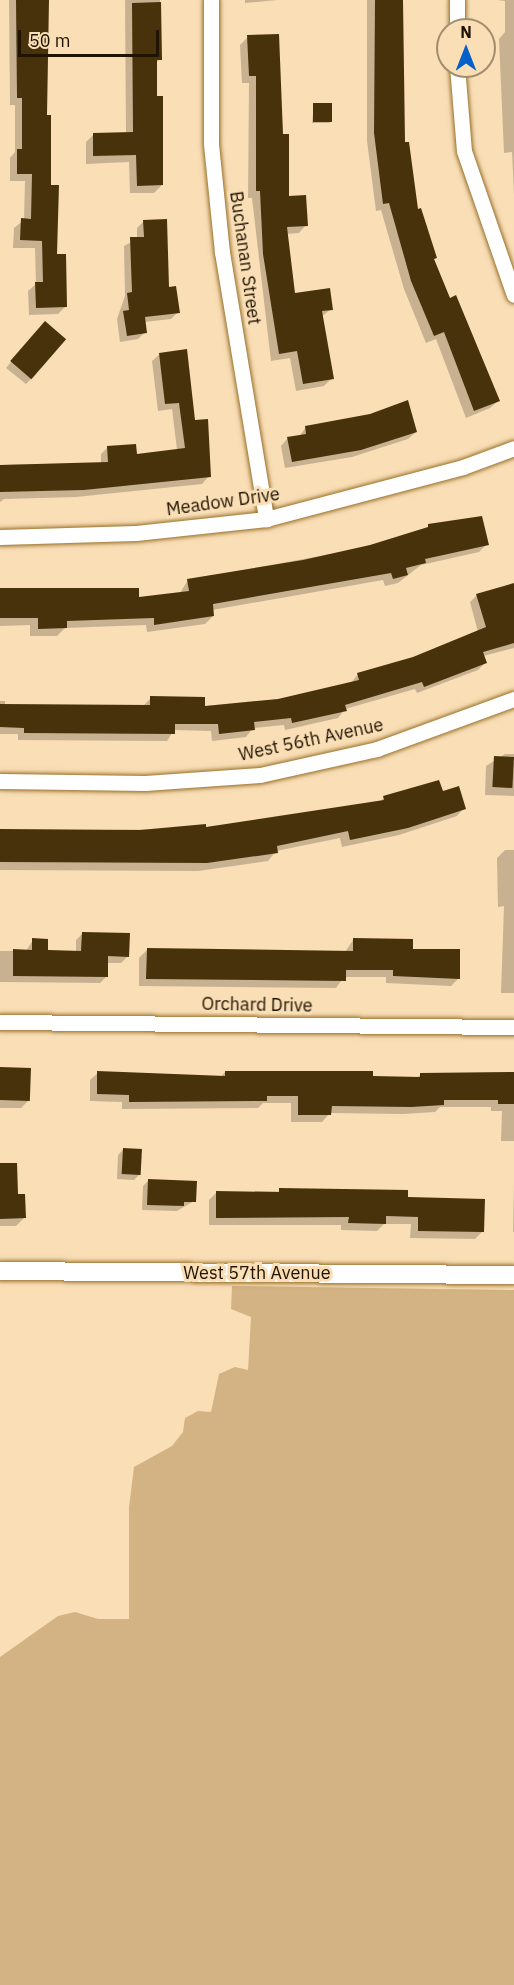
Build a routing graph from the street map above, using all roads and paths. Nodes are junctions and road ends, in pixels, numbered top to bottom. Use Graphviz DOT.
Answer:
graph roads {
  1 [pos="211,0"];
  2 [pos="457,0"];
  3 [pos="457,18"];
  4 [pos="458,78"];
  5 [pos="514,295"];
  6 [pos="514,448"];
  7 [pos="266,519"];
  8 [pos="0,537"];
  9 [pos="514,699"];
  10 [pos="0,781"];
  11 [pos="0,1022"];
  12 [pos="514,1027"];
  13 [pos="0,1270"];
  14 [pos="514,1275"];
  1 -- 7 [label="street, Buchanan Street"];
  2 -- 3 [label="street"];
  4 -- 5 [label="street"];
  6 -- 7 [label="street, Meadow Drive"];
  7 -- 8 [label="street, Meadow Drive"];
  9 -- 10 [label="street, West 56th Avenue"];
  11 -- 12 [label="street, Orchard Drive"];
  13 -- 14 [label="street, West 57th Avenue"];
}
